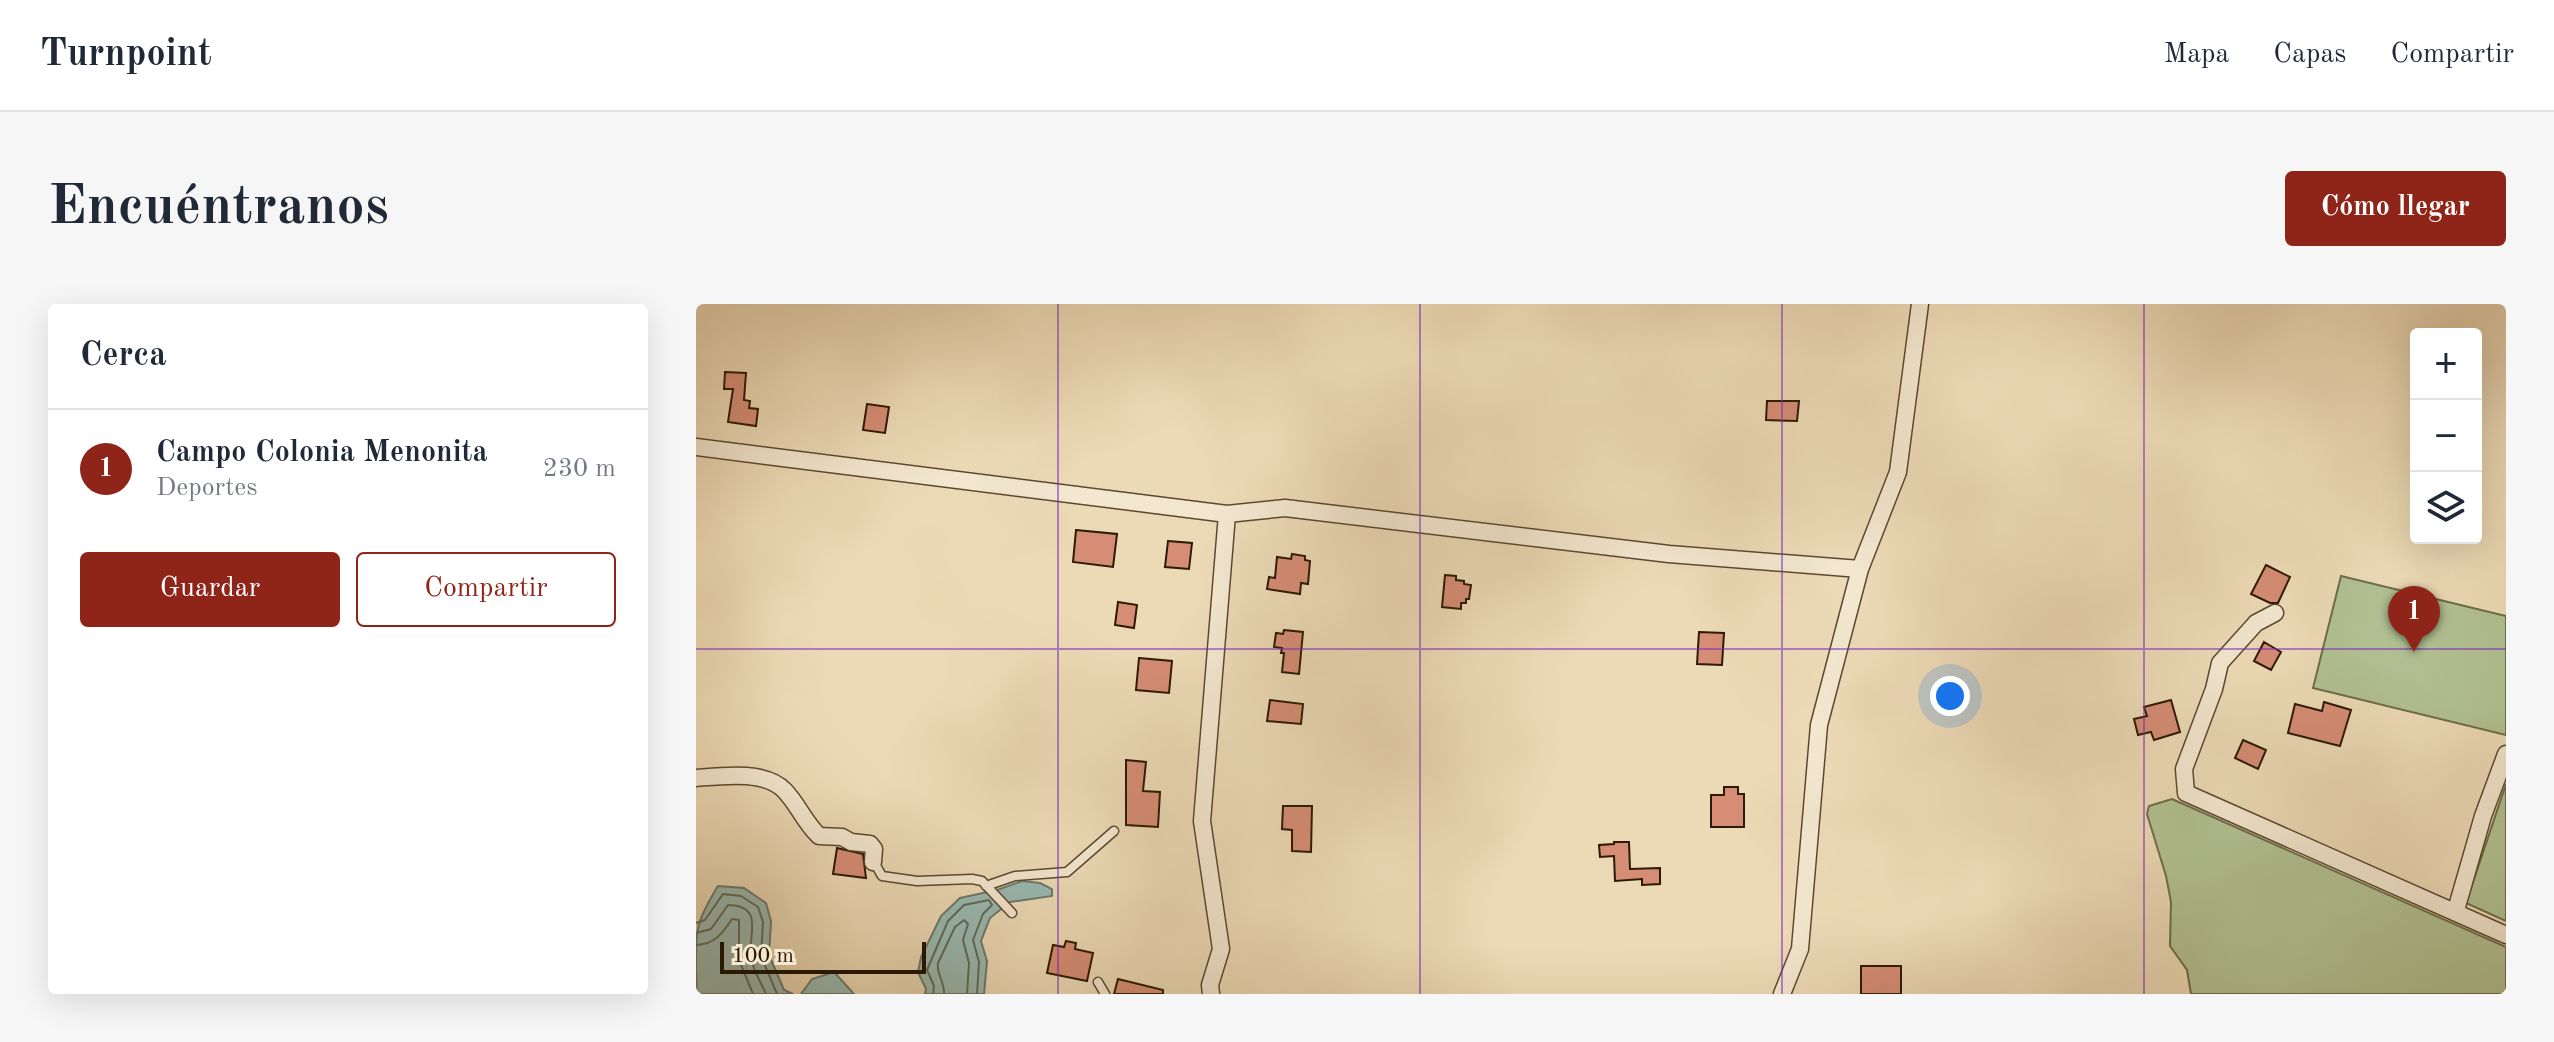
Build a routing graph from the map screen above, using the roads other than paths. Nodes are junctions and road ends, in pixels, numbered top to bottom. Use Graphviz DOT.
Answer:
graph roads {
  1 [pos="1920,304"];
  2 [pos="696,447"];
  3 [pos="1227,514"];
  4 [pos="1860,569"];
  5 [pos="2275,613"];
  6 [pos="2506,754"];
  7 [pos="696,778"];
  8 [pos="1114,831"];
  9 [pos="873,862"];
  10 [pos="988,888"];
  11 [pos="2456,910"];
  12 [pos="1012,913"];
  13 [pos="2506,935"];
  14 [pos="1098,982"];
  15 [pos="1105,994"];
  16 [pos="1211,994"];
  17 [pos="1782,994"];
  1 -- 4 [label="street"];
  2 -- 3 [label="street"];
  3 -- 4 [label="street"];
  3 -- 16 [label="street"];
  4 -- 17 [label="street"];
  5 -- 11 [label="street"];
  6 -- 11 [label="street"];
  7 -- 9 [label="street"];
  8 -- 10 [label="lane"];
  9 -- 10 [label="lane"];
  10 -- 12 [label="lane"];
  11 -- 13 [label="street"];
  14 -- 15 [label="lane"];
}
